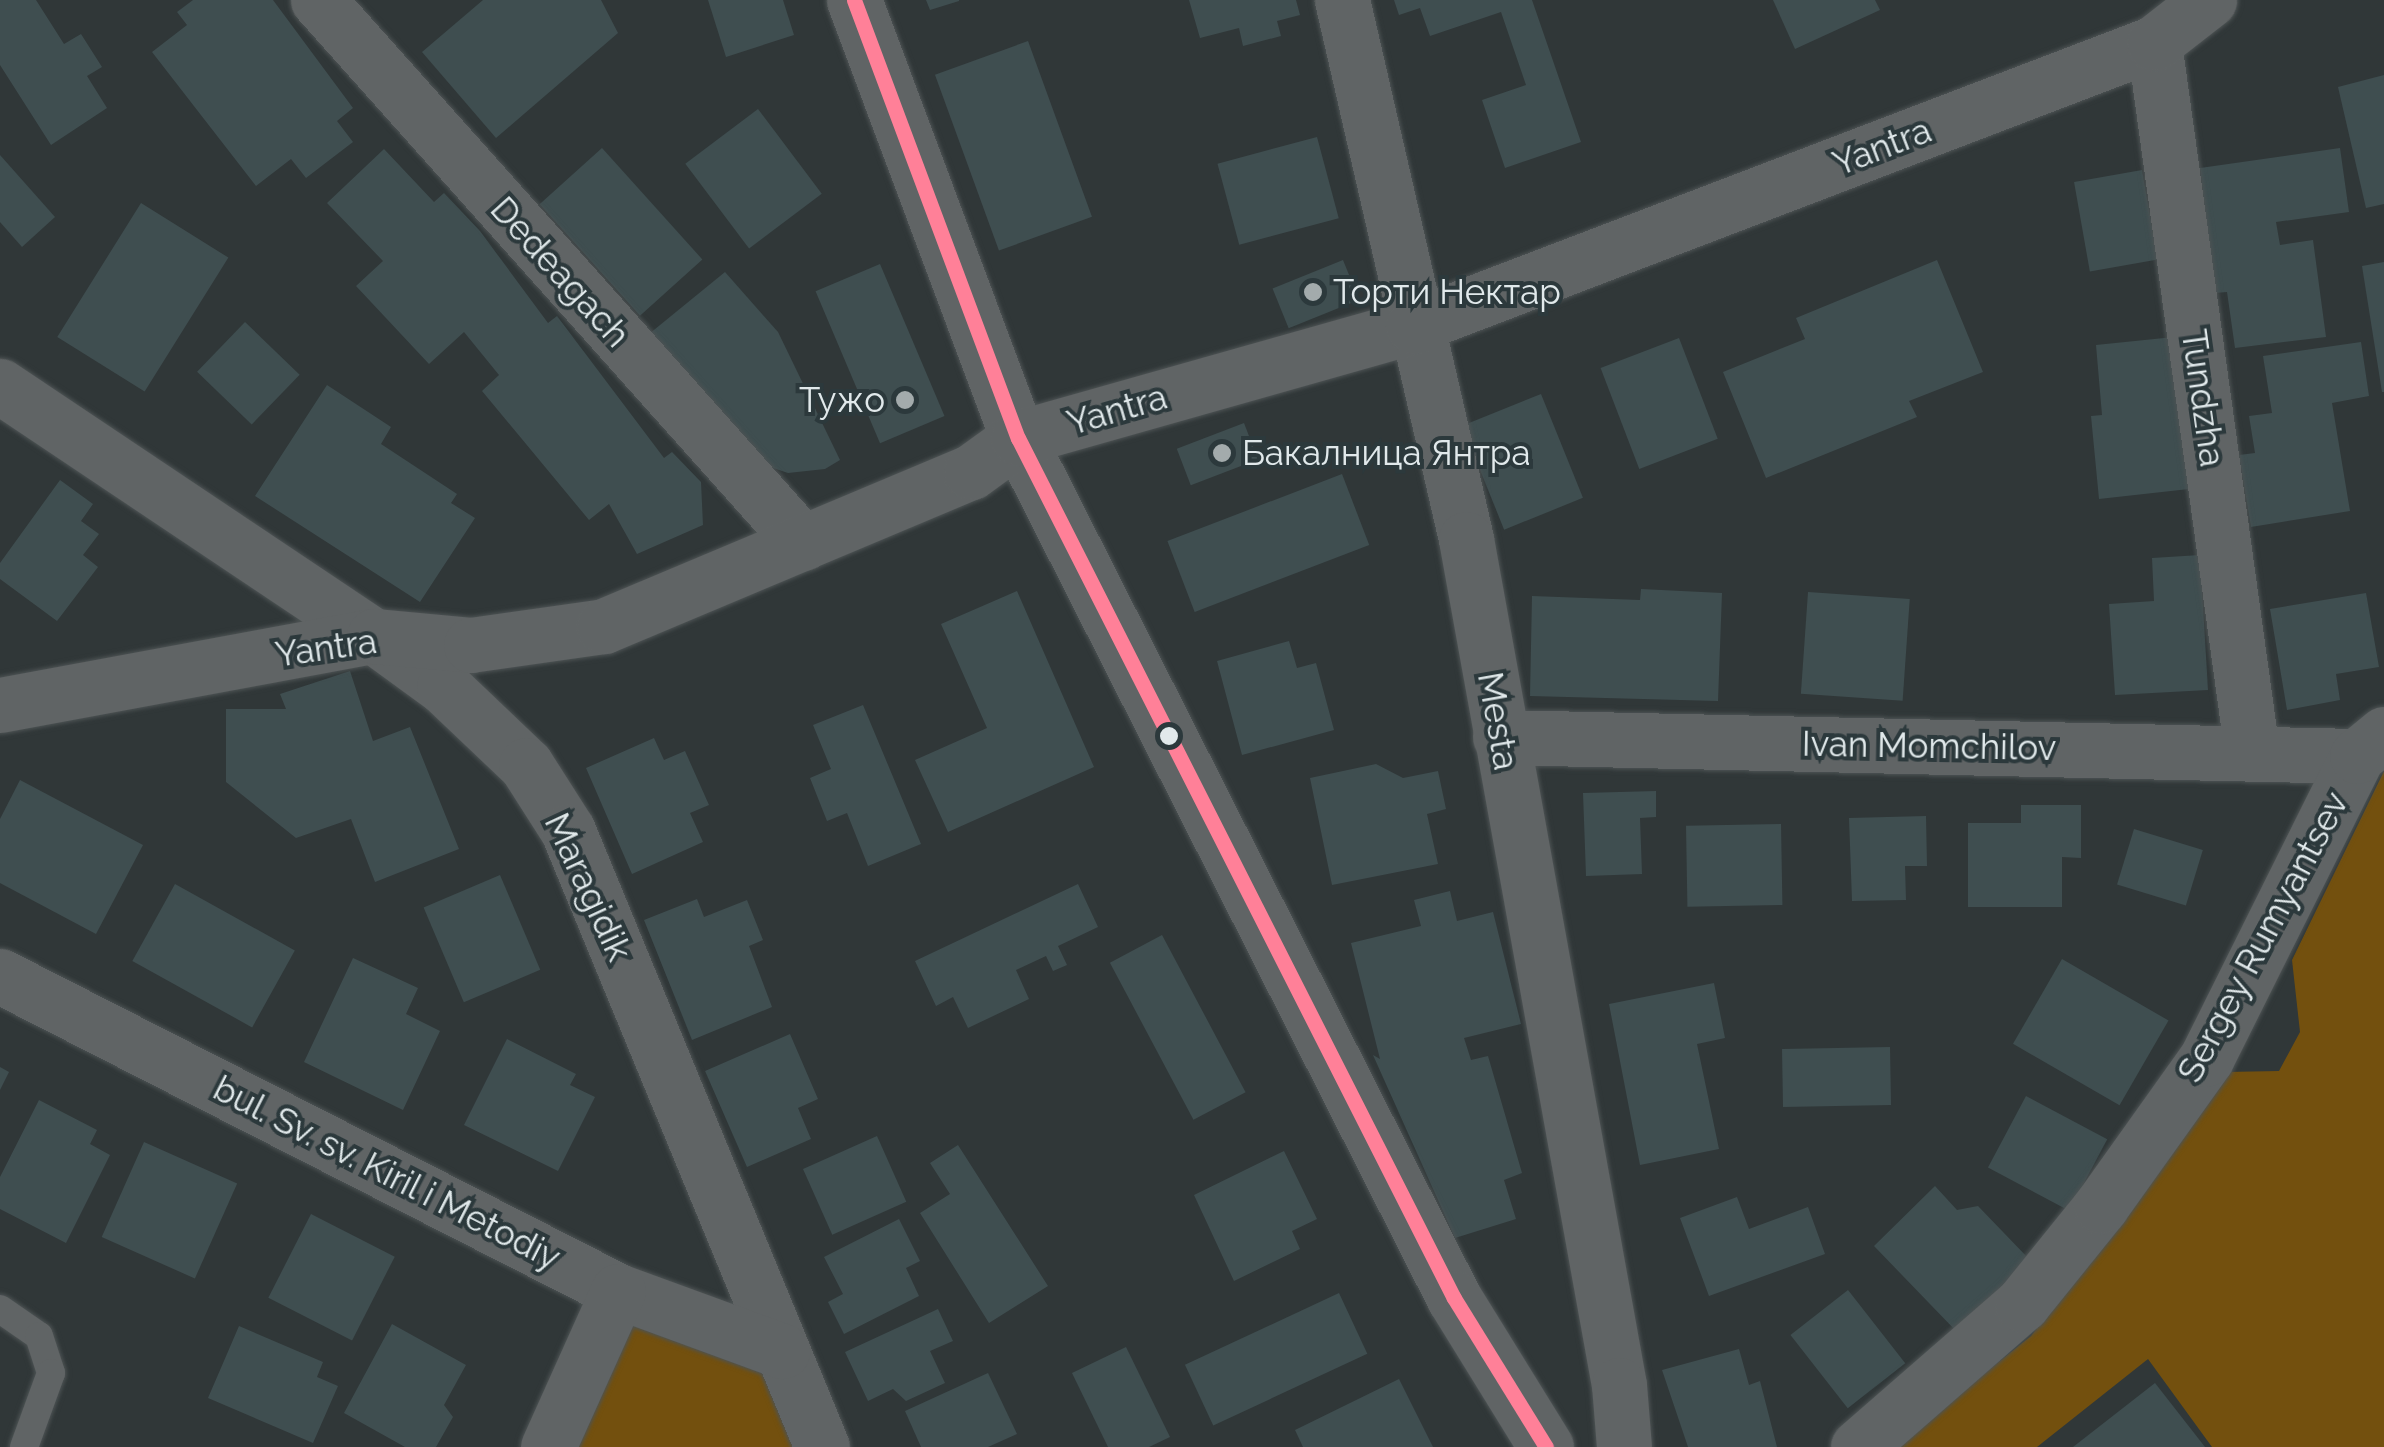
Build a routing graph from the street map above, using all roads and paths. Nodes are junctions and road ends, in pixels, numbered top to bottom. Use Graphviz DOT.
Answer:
graph roads {
  1 [pos="318,0"];
  2 [pos="854,0"];
  3 [pos="1342,0"];
  4 [pos="2209,0"];
  5 [pos="2154,43"];
  6 [pos="1413,326"];
  7 [pos="0,386"];
  8 [pos="1018,438"];
  9 [pos="803,544"];
  10 [pos="374,636"];
  11 [pos="0,705"];
  12 [pos="1500,738"];
  13 [pos="2370,745"];
  14 [pos="2252,753"];
  15 [pos="0,976"];
  16 [pos="618,1291"];
  17 [pos="0,1308"];
  18 [pos="782,1352"];
  19 [pos="24,1447"];
  20 [pos="548,1447"];
  21 [pos="822,1447"];
  22 [pos="1546,1447"];
  23 [pos="1624,1447"];
  24 [pos="1858,1447"];
  1 -- 9 [label="street, Dedeagach"];
  2 -- 8 [label="street"];
  3 -- 6 [label="street, Mesta"];
  4 -- 5 [label="street, Yantra"];
  5 -- 6 [label="street, Yantra"];
  5 -- 14 [label="street, Tundzha"];
  6 -- 8 [label="street, Yantra"];
  6 -- 12 [label="street, Mesta"];
  7 -- 10 [label="street, Maragidik"];
  8 -- 9 [label="street, Yantra"];
  8 -- 22 [label="street"];
  9 -- 10 [label="street, Yantra"];
  10 -- 11 [label="street, Yantra"];
  10 -- 18 [label="street, Maragidik"];
  12 -- 14 [label="street, Ivan Momchilov"];
  12 -- 23 [label="street, Mesta"];
  13 -- 14 [label="street, Ivan Momchilov"];
  13 -- 24 [label="street, Sergey Rumyantsev"];
  15 -- 16 [label="street, bul. Sv. sv. Kiril i Metodiy"];
  16 -- 18 [label="street, bul. Sv. sv. Kiril i Metodiy"];
  16 -- 20 [label="street"];
  17 -- 19 [label="lane"];
  18 -- 21 [label="street, Maragidik"];
}
